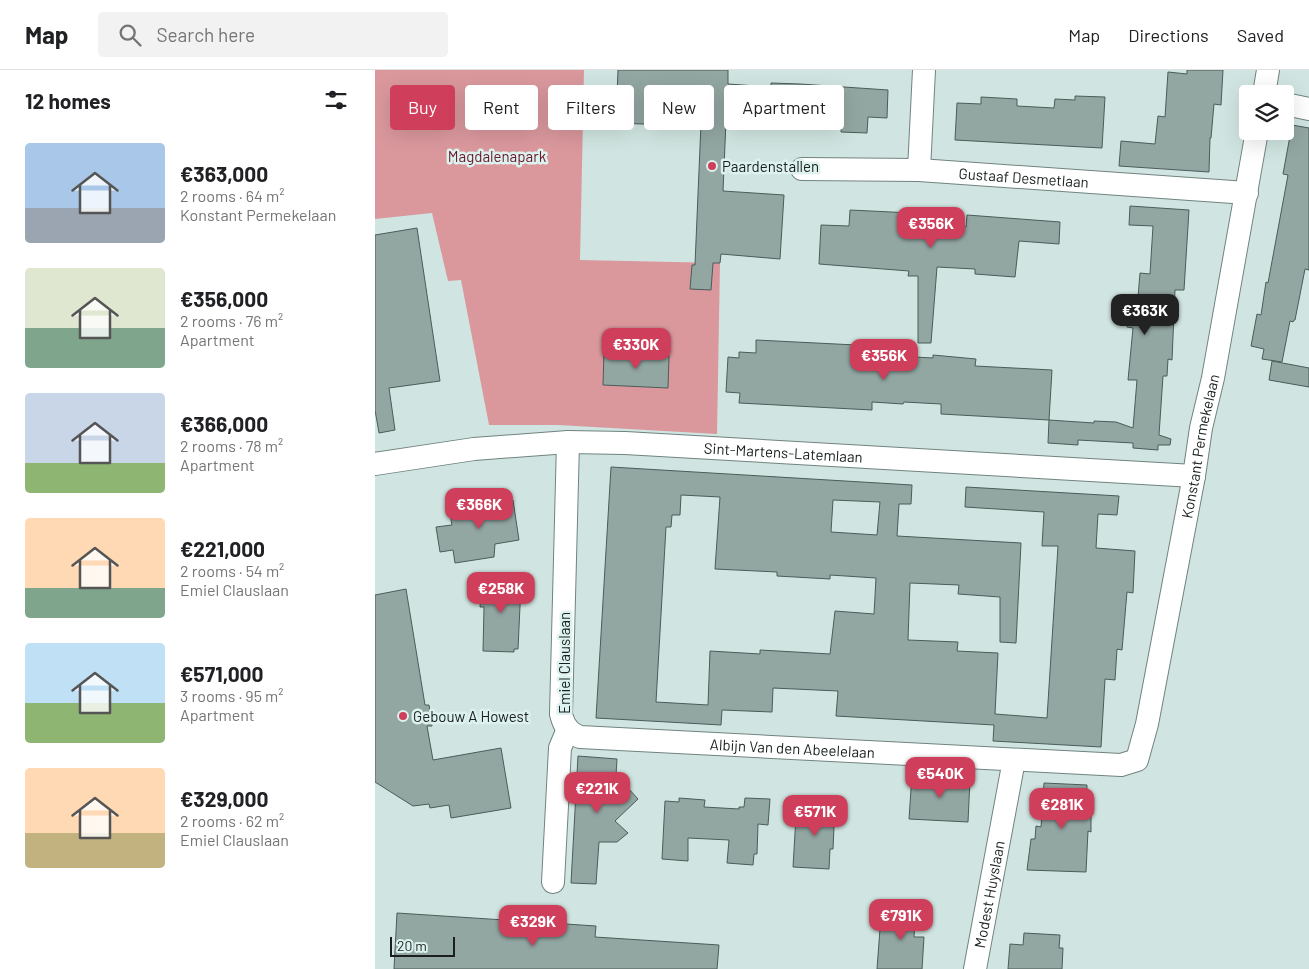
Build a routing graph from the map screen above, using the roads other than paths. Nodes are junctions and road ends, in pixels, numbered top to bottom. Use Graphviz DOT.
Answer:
graph roads {
  1 [pos="924,70"];
  2 [pos="1268,70"];
  3 [pos="1266,85"];
  4 [pos="1294,106"];
  5 [pos="1309,109"];
  6 [pos="1256,140"];
  7 [pos="802,169"];
  8 [pos="919,170"];
  9 [pos="1247,194"];
  10 [pos="568,442"];
  11 [pos="375,464"];
  12 [pos="1194,476"];
  13 [pos="568,729"];
  14 [pos="1015,760"];
  15 [pos="1137,760"];
  16 [pos="553,882"];
  17 [pos="975,969"];
  1 -- 8 [label="street"];
  2 -- 3 [label="street"];
  4 -- 5 [label="street"];
  6 -- 9 [label="street, Konstant Permekelaan"];
  7 -- 8 [label="street, Gustaaf Desmetlaan"];
  8 -- 9 [label="street, Gustaaf Desmetlaan"];
  9 -- 12 [label="street, Konstant Permekelaan"];
  10 -- 11 [label="street, Sint-Martens-Latemlaan"];
  10 -- 12 [label="street, Sint-Martens-Latemlaan"];
  10 -- 13 [label="street, Emiel Clauslaan"];
  12 -- 15 [label="street, Konstant Permekelaan"];
  13 -- 14 [label="street, Albijn Van den Abeelelaan"];
  13 -- 16 [label="street, Emiel Clauslaan"];
  14 -- 15 [label="street, Albijn Van den Abeelelaan"];
  14 -- 17 [label="street, Modest Huyslaan"];
}
